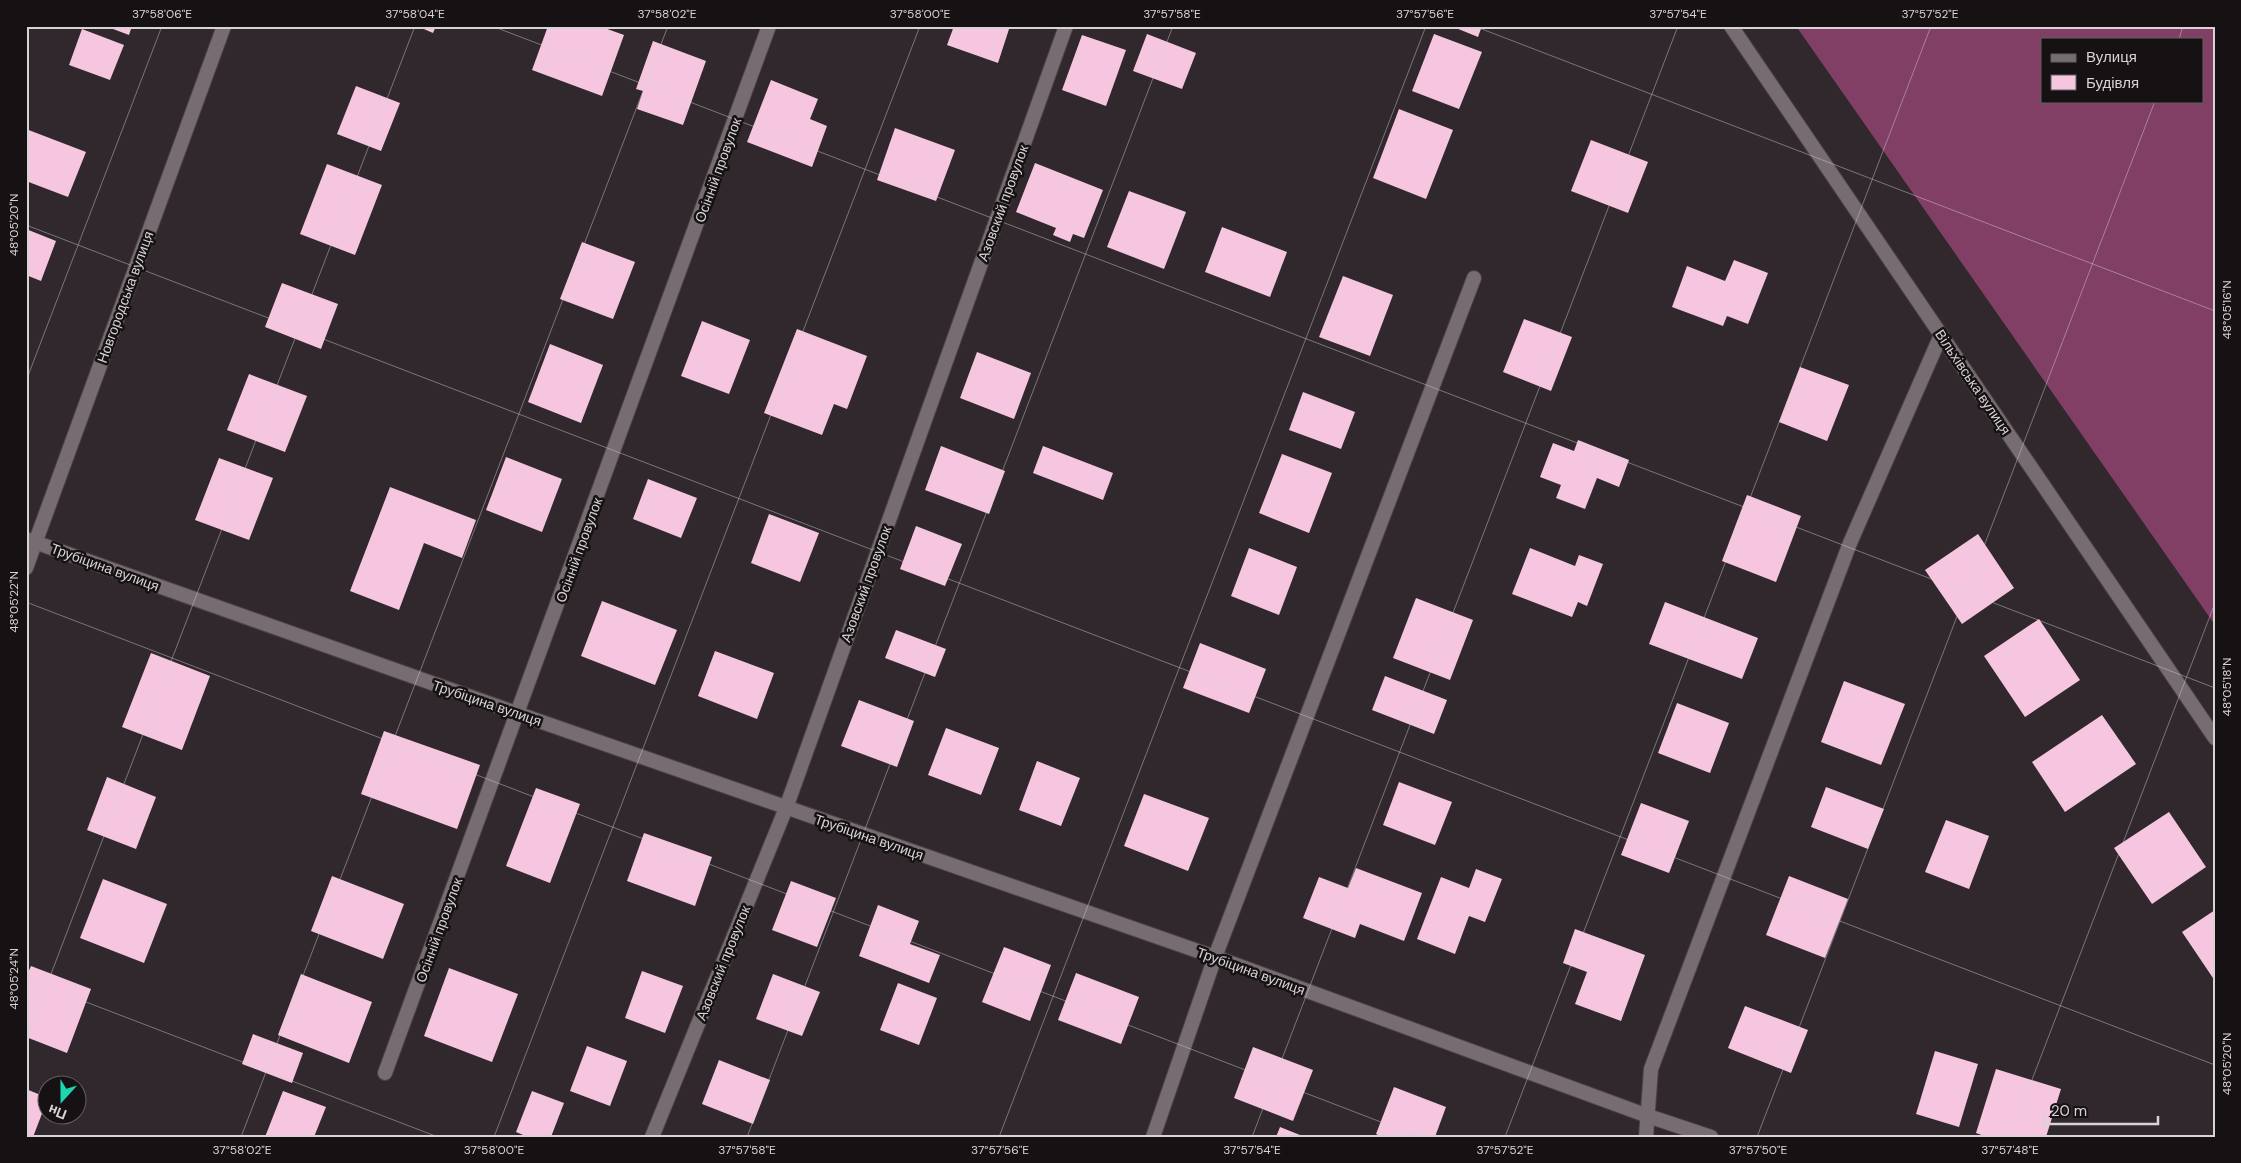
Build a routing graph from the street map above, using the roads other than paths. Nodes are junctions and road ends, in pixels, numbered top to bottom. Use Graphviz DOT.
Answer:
graph roads {
  1 [pos="224,26"];
  2 [pos="770,26"];
  3 [pos="1066,26"];
  4 [pos="1731,26"];
  5 [pos="1474,278"];
  6 [pos="1941,335"];
  7 [pos="31,541"];
  8 [pos="26,568"];
  9 [pos="519,714"];
  10 [pos="2215,738"];
  11 [pos="786,808"];
  12 [pos="1215,957"];
  13 [pos="385,1073"];
  14 [pos="1648,1116"];
  15 [pos="652,1137"];
  16 [pos="1153,1137"];
  17 [pos="1646,1137"];
  18 [pos="1711,1137"];
  1 -- 7 [label="street, Новгородська вулиця"];
  2 -- 9 [label="street, Осінній провулок"];
  3 -- 11 [label="street, Азовский провулок"];
  4 -- 6 [label="street, Вільхівська вулиця"];
  5 -- 12 [label="street"];
  6 -- 10 [label="street, Вільхівська вулиця"];
  6 -- 14 [label="street"];
  7 -- 8 [label="street, Новгородська вулиця"];
  7 -- 9 [label="street, Трубіцина вулиця"];
  9 -- 11 [label="street, Трубіцина вулиця"];
  9 -- 13 [label="street, Осінній провулок"];
  11 -- 12 [label="street, Трубіцина вулиця"];
  11 -- 15 [label="street, Азовский провулок"];
  12 -- 14 [label="street, Трубіцина вулиця"];
  12 -- 16 [label="street"];
  14 -- 17 [label="street"];
  14 -- 18 [label="street, Трубіцина вулиця"];
}
